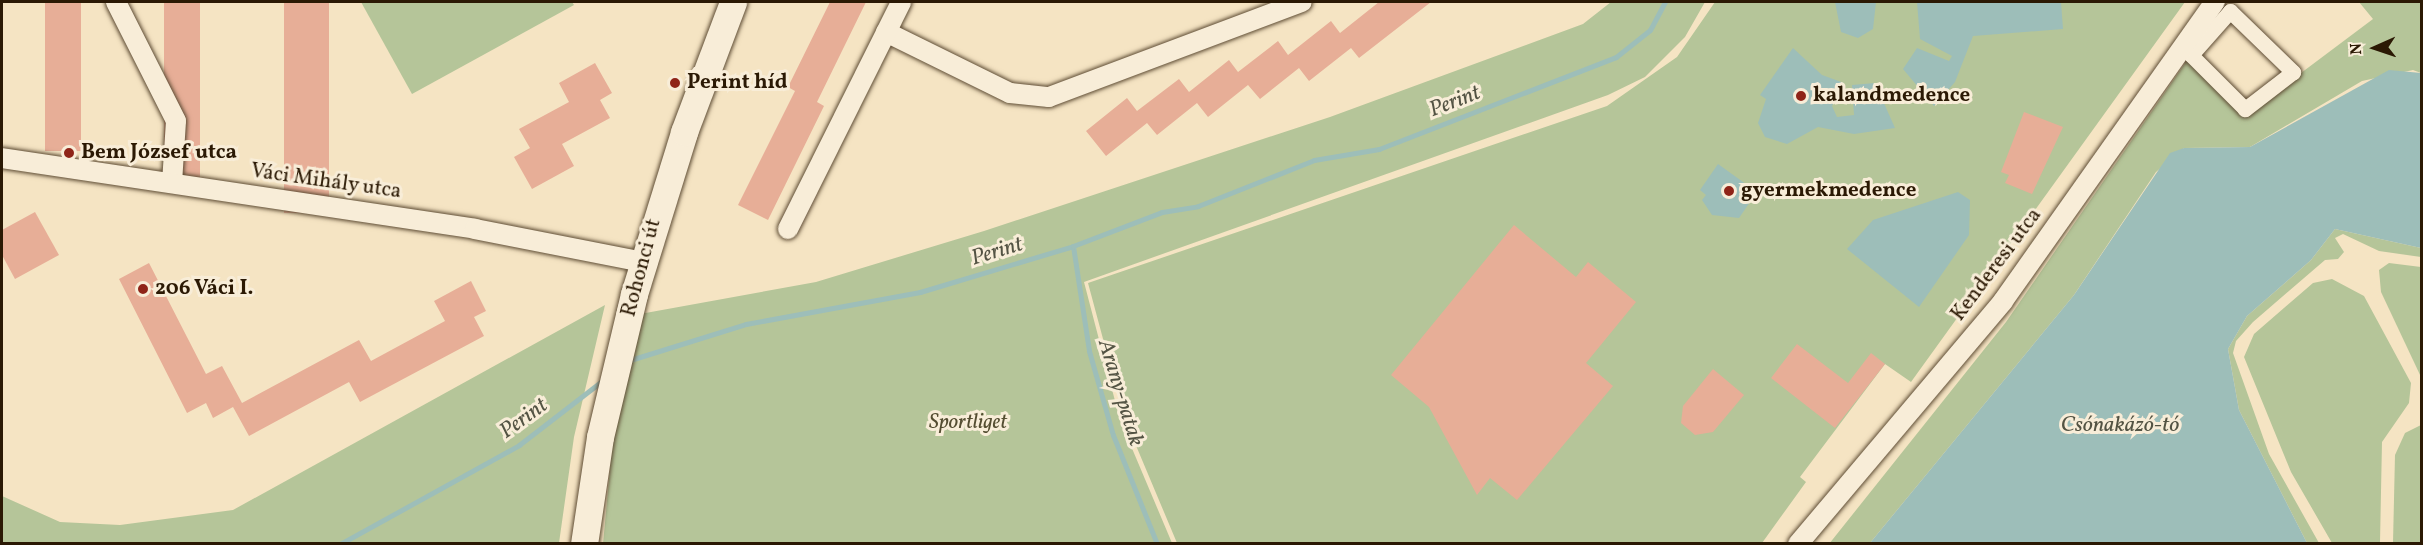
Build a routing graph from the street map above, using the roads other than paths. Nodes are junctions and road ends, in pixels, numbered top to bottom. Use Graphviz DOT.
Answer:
graph roads {
  1 [pos="116,2"];
  2 [pos="733,2"];
  3 [pos="901,2"];
  4 [pos="1302,2"];
  5 [pos="2216,2"];
  6 [pos="886,32"];
  7 [pos="2293,72"];
  8 [pos="2,158"];
  9 [pos="172,183"];
  10 [pos="788,229"];
  11 [pos="643,262"];
  12 [pos="585,543"];
  13 [pos="1798,543"];
  1 -- 9 [label="street"];
  2 -- 11 [label="main road, Rohonci út"];
  3 -- 6 [label="street"];
  4 -- 6 [label="street"];
  5 -- 13 [label="street, Kenderesi utca"];
  6 -- 10 [label="street"];
  7 -- 7 [label="street"];
  8 -- 9 [label="street, Váci Mihály utca"];
  9 -- 11 [label="street, Váci Mihály utca"];
  11 -- 12 [label="main road, Rohonci út"];
}
